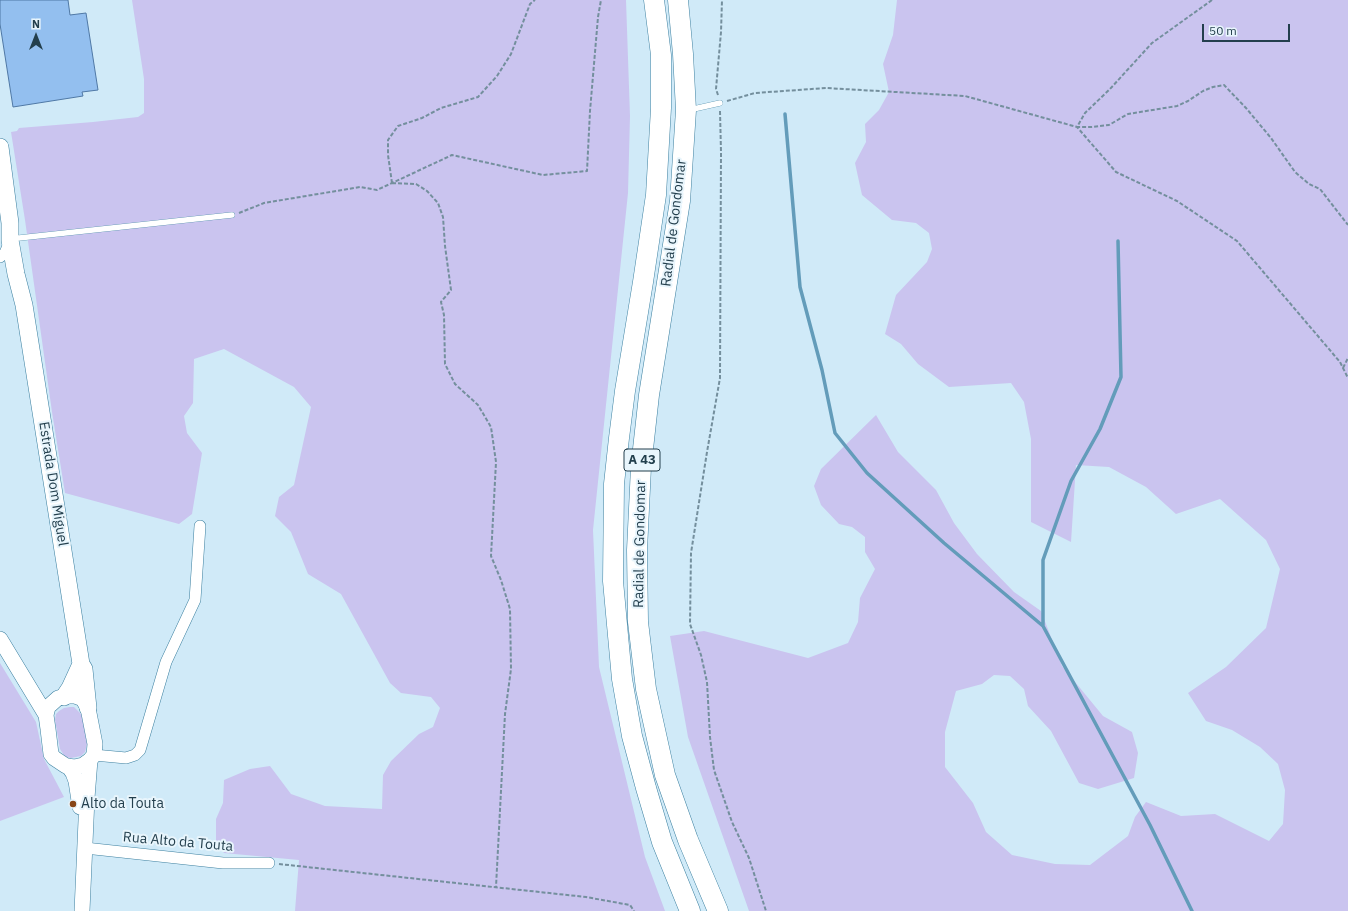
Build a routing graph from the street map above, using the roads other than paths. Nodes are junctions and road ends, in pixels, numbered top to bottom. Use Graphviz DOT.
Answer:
graph roads {
  1 [pos="654,0"];
  2 [pos="678,0"];
  3 [pos="720,103"];
  4 [pos="686,110"];
  5 [pos="0,147"];
  6 [pos="232,215"];
  7 [pos="14,239"];
  8 [pos="0,257"];
  9 [pos="0,262"];
  10 [pos="16,274"];
  11 [pos="24,305"];
  12 [pos="200,526"];
  13 [pos="0,639"];
  14 [pos="15,664"];
  15 [pos="81,664"];
  16 [pos="61,697"];
  17 [pos="88,708"];
  18 [pos="46,715"];
  19 [pos="92,757"];
  20 [pos="68,766"];
  21 [pos="85,848"];
  22 [pos="269,863"];
  23 [pos="82,911"];
  24 [pos="690,911"];
  25 [pos="718,911"];
  1 -- 24 [label="highway, Radial de Gondomar / A 43"];
  2 -- 4 [label="highway, Radial de Gondomar / A 43"];
  3 -- 4 [label="lane"];
  4 -- 25 [label="highway, Radial de Gondomar / A 43"];
  5 -- 7 [label="main road, Estrada Dom Miguel"];
  6 -- 7 [label="lane"];
  7 -- 8 [label="street"];
  7 -- 10 [label="main road, Estrada Dom Miguel"];
  7 -- 11 [label="main road, Estrada Dom Miguel"];
  9 -- 10 [label="street"];
  10 -- 11 [label="main road, Estrada Dom Miguel"];
  11 -- 15 [label="main road, Estrada Dom Miguel"];
  12 -- 19 [label="street"];
  13 -- 14 [label="main road"];
  14 -- 16 [label="main road"];
  14 -- 18 [label="main road"];
  15 -- 16 [label="main road"];
  15 -- 17 [label="main road, Estrada Dom Miguel"];
  16 -- 17 [label="main road"];
  16 -- 18 [label="main road"];
  17 -- 19 [label="main road"];
  18 -- 20 [label="main road"];
  19 -- 20 [label="main road"];
  19 -- 21 [label="main road"];
  20 -- 21 [label="main road"];
  21 -- 22 [label="street, Rua Alto da Touta"];
  21 -- 23 [label="main road"];
}
